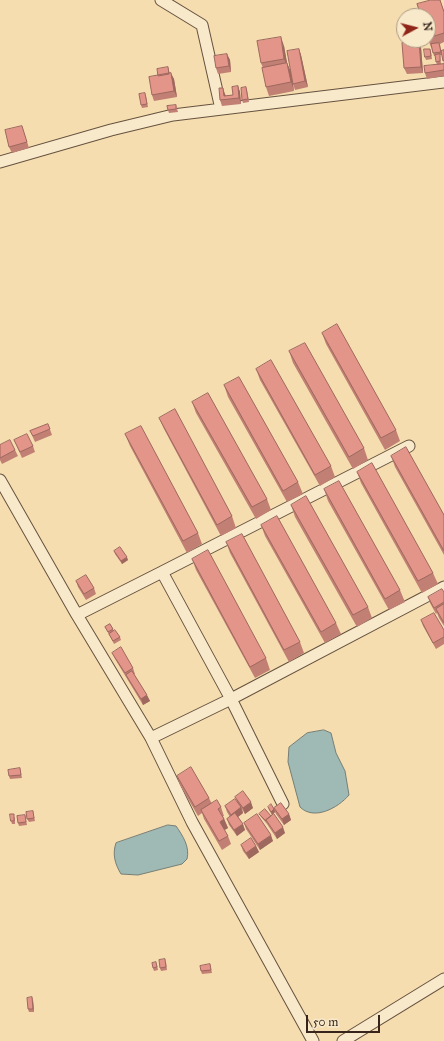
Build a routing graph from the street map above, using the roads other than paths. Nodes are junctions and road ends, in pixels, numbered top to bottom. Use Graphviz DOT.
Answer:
graph roads {
  1 [pos="161,0"];
  2 [pos="444,82"];
  3 [pos="221,109"];
  4 [pos="0,162"];
  5 [pos="409,446"];
  6 [pos="0,480"];
  7 [pos="162,572"];
  8 [pos="444,587"];
  9 [pos="77,616"];
  10 [pos="231,699"];
  11 [pos="151,738"];
  12 [pos="283,804"];
  13 [pos="444,979"];
  14 [pos="313,1041"];
  15 [pos="343,1041"];
  1 -- 3 [label="street"];
  2 -- 3 [label="street"];
  3 -- 4 [label="street"];
  5 -- 7 [label="street"];
  6 -- 9 [label="street"];
  7 -- 9 [label="street"];
  7 -- 10 [label="street"];
  8 -- 10 [label="street"];
  9 -- 11 [label="street"];
  10 -- 11 [label="street"];
  10 -- 12 [label="street"];
  11 -- 14 [label="street"];
  13 -- 15 [label="street"];
}
